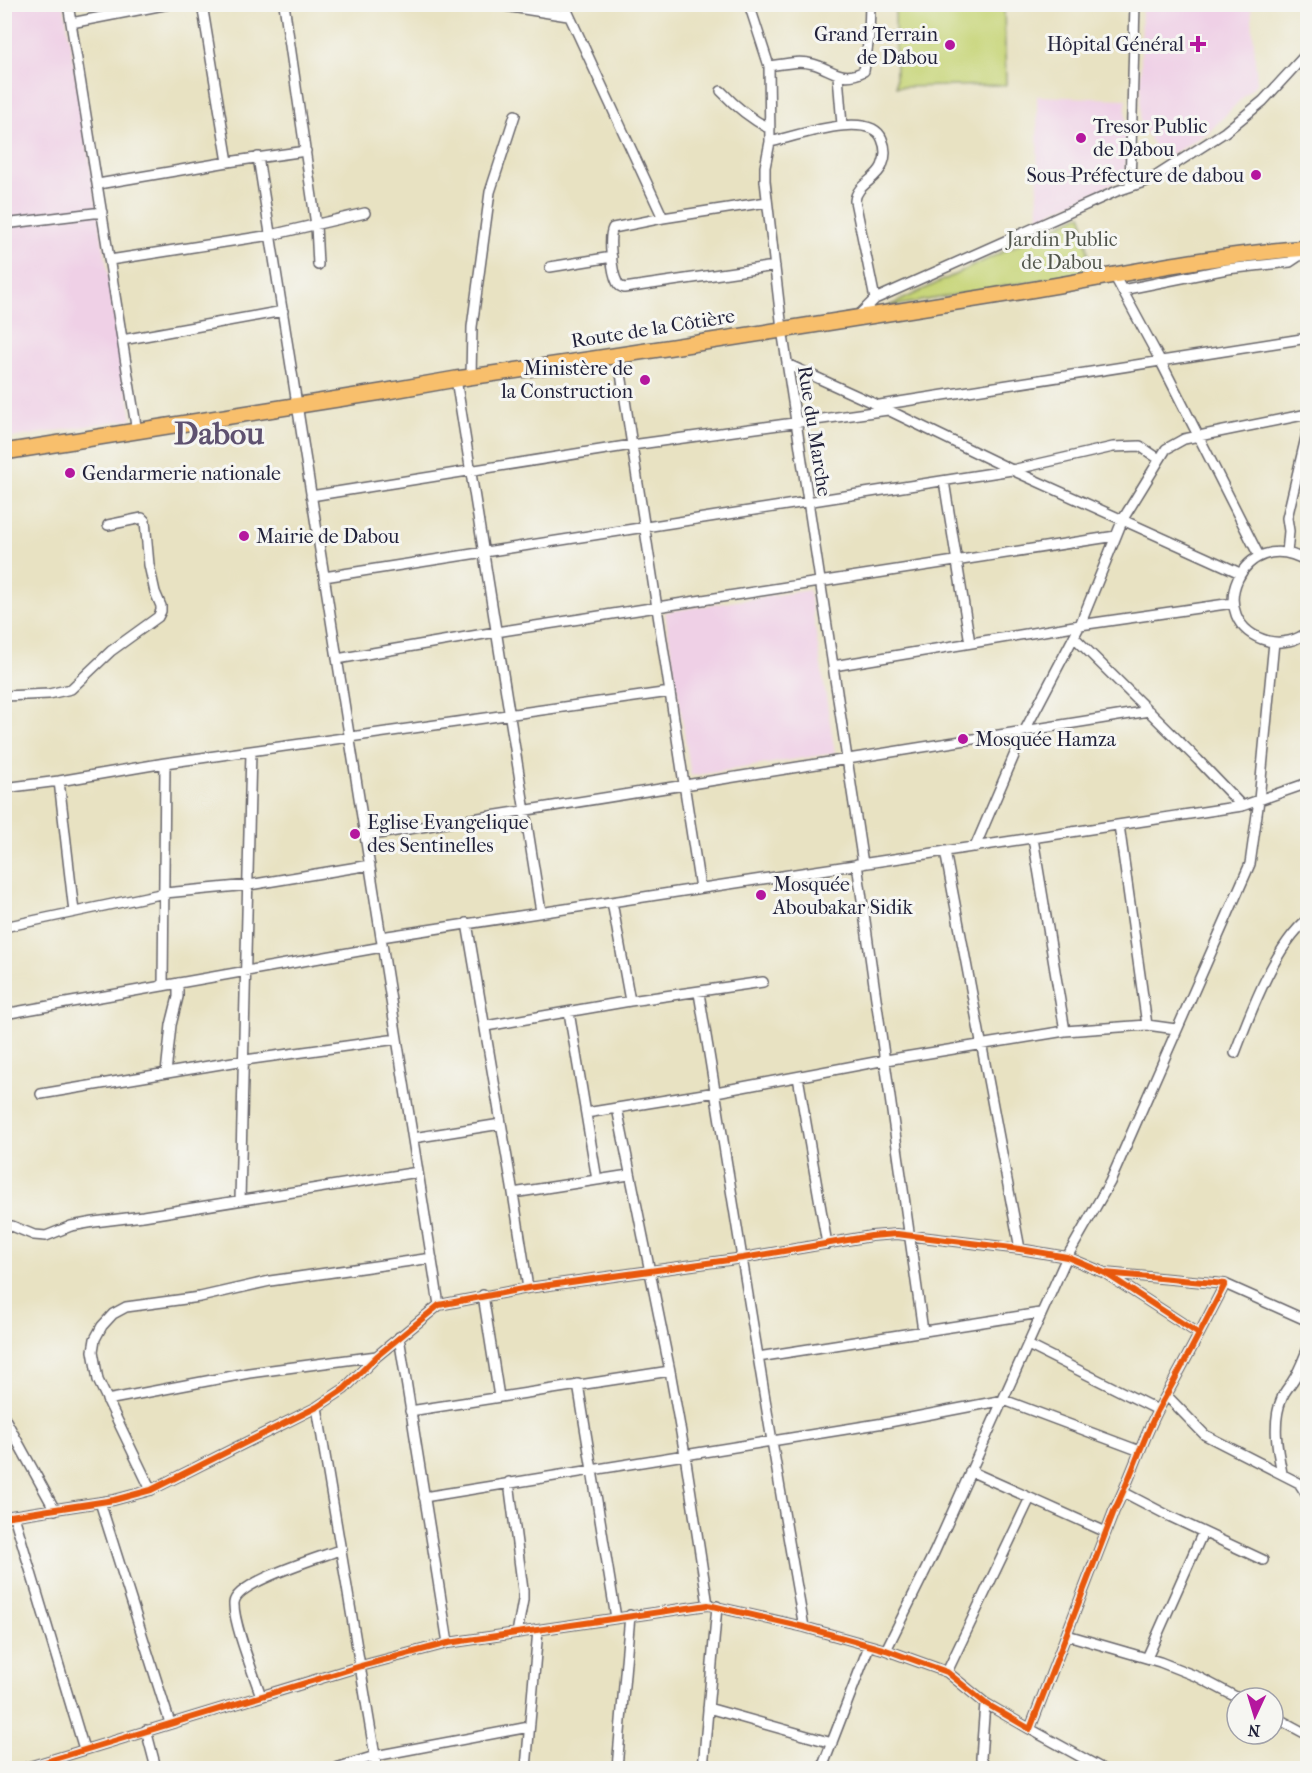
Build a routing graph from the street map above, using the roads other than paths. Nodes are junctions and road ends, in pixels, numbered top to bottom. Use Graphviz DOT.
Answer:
graph roads {
  1 [pos="68,4"];
  2 [pos="169,4"];
  3 [pos="202,4"];
  4 [pos="284,4"];
  5 [pos="492,4"];
  6 [pos="564,4"];
  7 [pos="749,4"];
  8 [pos="870,4"];
  9 [pos="1135,4"];
  10 [pos="568,16"];
  11 [pos="71,23"];
  12 [pos="1308,52"];
  13 [pos="769,66"];
  14 [pos="838,76"];
  15 [pos="721,91"];
  16 [pos="514,115"];
  17 [pos="842,125"];
  18 [pos="770,129"];
  19 [pos="770,142"];
  20 [pos="306,151"];
  21 [pos="258,157"];
  22 [pos="228,162"];
  23 [pos="98,184"];
  24 [pos="1130,186"];
  25 [pos="767,202"];
  26 [pos="102,212"];
  27 [pos="365,213"];
  28 [pos="663,218"];
  29 [pos="4,224"];
  30 [pos="316,225"];
  31 [pos="272,235"];
  32 [pos="1308,249"];
  33 [pos="612,257"];
  34 [pos="110,260"];
  35 [pos="318,265"];
  36 [pos="550,267"];
  37 [pos="775,267"];
  38 [pos="1159,274"];
  39 [pos="1114,275"];
  40 [pos="1122,290"];
  41 [pos="875,299"];
  42 [pos="283,311"];
  43 [pos="856,318"];
  44 [pos="782,329"];
  45 [pos="1308,338"];
  46 [pos="122,340"];
  47 [pos="618,354"];
  48 [pos="1161,362"];
  49 [pos="787,364"];
  50 [pos="471,376"];
  51 [pos="456,379"];
  52 [pos="878,405"];
  53 [pos="297,406"];
  54 [pos="888,410"];
  55 [pos="1306,412"];
  56 [pos="796,422"];
  57 [pos="1308,429"];
  58 [pos="137,432"];
  59 [pos="1199,438"];
  60 [pos="632,445"];
  61 [pos="4,452"];
  62 [pos="1159,459"];
  63 [pos="1012,470"];
  64 [pos="470,471"];
  65 [pos="944,481"];
  66 [pos="311,496"];
  67 [pos="808,500"];
  68 [pos="1123,519"];
  69 [pos="108,525"];
  70 [pos="645,527"];
  71 [pos="1116,536"];
  72 [pos="483,552"];
  73 [pos="1287,553"];
  74 [pos="1259,556"];
  75 [pos="957,561"];
  76 [pos="1308,562"];
  77 [pos="1240,573"];
  78 [pos="324,577"];
  79 [pos="820,582"];
  80 [pos="1233,603"];
  81 [pos="657,608"];
  82 [pos="1080,625"];
  83 [pos="1308,631"];
  84 [pos="496,632"];
  85 [pos="1074,638"];
  86 [pos="1274,642"];
  87 [pos="970,643"];
  88 [pos="337,659"];
  89 [pos="833,666"];
  90 [pos="670,692"];
  91 [pos="4,696"];
  92 [pos="1149,711"];
  93 [pos="510,715"];
  94 [pos="1025,730"];
  95 [pos="349,738"];
  96 [pos="251,751"];
  97 [pos="847,759"];
  98 [pos="165,763"];
  99 [pos="58,781"];
  100 [pos="684,785"];
  101 [pos="1307,786"];
  102 [pos="4,788"];
  103 [pos="1259,800"];
  104 [pos="1242,806"];
  105 [pos="525,810"];
  106 [pos="1119,825"];
  107 [pos="365,836"];
  108 [pos="1033,838"];
  109 [pos="975,847"];
  110 [pos="945,851"];
  111 [pos="860,864"];
  112 [pos="369,865"];
  113 [pos="249,885"];
  114 [pos="700,888"];
  115 [pos="165,892"];
  116 [pos="612,902"];
  117 [pos="74,912"];
  118 [pos="541,912"];
  119 [pos="1308,919"];
  120 [pos="467,923"];
  121 [pos="4,927"];
  122 [pos="381,937"];
  123 [pos="382,947"];
  124 [pos="247,971"];
  125 [pos="764,982"];
  126 [pos="178,983"];
  127 [pos="163,986"];
  128 [pos="699,993"];
  129 [pos="630,1001"];
  130 [pos="5,1011"];
  131 [pos="569,1012"];
  132 [pos="1148,1025"];
  133 [pos="486,1026"];
  134 [pos="1176,1029"];
  135 [pos="1065,1031"];
  136 [pos="397,1039"];
  137 [pos="981,1045"];
  138 [pos="1235,1053"];
  139 [pos="245,1060"];
  140 [pos="886,1060"];
  141 [pos="166,1073"];
  142 [pos="798,1077"];
  143 [pos="716,1092"];
  144 [pos="41,1094"];
  145 [pos="617,1108"];
  146 [pos="586,1113"];
  147 [pos="501,1124"];
  148 [pos="413,1138"];
  149 [pos="418,1172"];
  150 [pos="629,1175"];
  151 [pos="597,1180"];
  152 [pos="513,1193"];
  153 [pos="240,1200"];
  154 [pos="4,1228"];
  155 [pos="911,1235"];
  156 [pos="826,1244"];
  157 [pos="1020,1249"];
  158 [pos="1067,1257"];
  159 [pos="432,1258"];
  160 [pos="743,1258"];
  161 [pos="648,1270"];
  162 [pos="1105,1273"];
  163 [pos="1225,1284"];
  164 [pos="528,1288"];
  165 [pos="483,1295"];
  166 [pos="439,1305"];
  167 [pos="1040,1313"];
  168 [pos="1308,1321"];
  169 [pos="923,1331"];
  170 [pos="1199,1334"];
  171 [pos="399,1337"];
  172 [pos="1028,1345"];
  173 [pos="1308,1348"];
  174 [pos="377,1356"];
  175 [pos="758,1357"];
  176 [pos="670,1371"];
  177 [pos="578,1384"];
  178 [pos="1167,1396"];
  179 [pos="499,1397"];
  180 [pos="107,1400"];
  181 [pos="1004,1400"];
  182 [pos="317,1407"];
  183 [pos="1158,1410"];
  184 [pos="410,1411"];
  185 [pos="4,1417"];
  186 [pos="770,1441"];
  187 [pos="1140,1451"];
  188 [pos="686,1455"];
  189 [pos="592,1468"];
  190 [pos="970,1471"];
  191 [pos="1282,1473"];
  192 [pos="508,1482"];
  193 [pos="151,1490"];
  194 [pos="1124,1492"];
  195 [pos="424,1497"];
  196 [pos="1308,1497"];
  197 [pos="1030,1498"];
  198 [pos="100,1502"];
  199 [pos="55,1510"];
  200 [pos="9,1516"];
  201 [pos="1106,1532"];
  202 [pos="1203,1532"];
  203 [pos="342,1549"];
  204 [pos="1263,1560"];
  205 [pos="712,1606"];
  206 [pos="630,1616"];
  207 [pos="616,1618"];
  208 [pos="804,1627"];
  209 [pos="538,1630"];
  210 [pos="516,1633"];
  211 [pos="1067,1635"];
  212 [pos="448,1643"];
  213 [pos="869,1646"];
  214 [pos="886,1650"];
  215 [pos="1147,1658"];
  216 [pos="361,1666"];
  217 [pos="947,1672"];
  218 [pos="1225,1691"];
  219 [pos="261,1696"];
  220 [pos="985,1703"];
  221 [pos="708,1708"];
  222 [pos="170,1723"];
  223 [pos="1285,1723"];
  224 [pos="529,1727"];
  225 [pos="1030,1729"];
  226 [pos="146,1730"];
  227 [pos="1308,1735"];
  228 [pos="832,1743"];
  229 [pos="84,1749"];
  230 [pos="375,1756"];
  231 [pos="49,1765"];
  232 [pos="25,1768"];
  233 [pos="156,1768"];
  234 [pos="336,1768"];
  235 [pos="377,1768"];
  236 [pos="525,1768"];
  237 [pos="617,1768"];
  238 [pos="703,1768"];
  239 [pos="822,1768"];
  240 [pos="989,1768"];
  241 [pos="1101,1768"];
  1 -- 11 [label="street"];
  2 -- 11 [label="street"];
  3 -- 22 [label="street"];
  4 -- 20 [label="street"];
  5 -- 10 [label="street"];
  6 -- 10 [label="street"];
  7 -- 13 [label="street, Rue du Marche"];
  8 -- 14 [label="street"];
  9 -- 24 [label="street"];
  10 -- 28 [label="street"];
  11 -- 23 [label="street"];
  12 -- 24 [label="street"];
  13 -- 14 [label="street"];
  13 -- 18 [label="street, Rue du Marche"];
  14 -- 17 [label="street"];
  15 -- 18 [label="street"];
  16 -- 50 [label="street"];
  17 -- 19 [label="street"];
  17 -- 41 [label="street"];
  18 -- 19 [label="street, Rue du Marche"];
  19 -- 25 [label="street, Rue du Marche"];
  20 -- 21 [label="street"];
  20 -- 30 [label="street"];
  21 -- 22 [label="street"];
  21 -- 31 [label="street"];
  22 -- 23 [label="street"];
  23 -- 26 [label="street"];
  24 -- 41 [label="street"];
  25 -- 28 [label="street"];
  25 -- 37 [label="street, Rue du Marche"];
  26 -- 29 [label="street"];
  26 -- 34 [label="street"];
  27 -- 30 [label="street"];
  28 -- 33 [label="street"];
  30 -- 31 [label="street"];
  30 -- 35 [label="street"];
  31 -- 34 [label="street"];
  31 -- 42 [label="street"];
  32 -- 38 [label="main road, Route de la Côtière"];
  33 -- 36 [label="street"];
  33 -- 37 [label="street"];
  34 -- 46 [label="street"];
  37 -- 44 [label="street, Rue du Marche"];
  38 -- 39 [label="main road, Route de la Côtière"];
  38 -- 40 [label="street"];
  39 -- 40 [label="street"];
  39 -- 43 [label="main road, Route de la Côtière"];
  40 -- 48 [label="street"];
  41 -- 43 [label="street"];
  42 -- 46 [label="street"];
  42 -- 53 [label="street"];
  43 -- 44 [label="main road, Route de la Côtière"];
  44 -- 47 [label="main road, Route de la Côtière"];
  44 -- 49 [label="street, Rue du Marche"];
  45 -- 48 [label="street"];
  46 -- 58 [label="street"];
  47 -- 50 [label="main road, Route de la Côtière"];
  47 -- 60 [label="street"];
  48 -- 52 [label="street"];
  48 -- 59 [label="street"];
  49 -- 52 [label="street"];
  49 -- 56 [label="street, Rue du Marche"];
  50 -- 51 [label="main road, Route de la Côtière"];
  51 -- 53 [label="main road, Route de la Côtière"];
  51 -- 64 [label="street"];
  52 -- 54 [label="street"];
  53 -- 58 [label="main road, Route de la Côtière"];
  53 -- 66 [label="street"];
  54 -- 56 [label="street"];
  54 -- 63 [label="street"];
  55 -- 59 [label="street"];
  56 -- 60 [label="street"];
  56 -- 67 [label="street, Rue du Marche"];
  57 -- 73 [label="street"];
  58 -- 61 [label="main road, Route de la Côtière"];
  59 -- 62 [label="street"];
  59 -- 74 [label="street"];
  60 -- 64 [label="street"];
  60 -- 70 [label="street"];
  62 -- 63 [label="street"];
  62 -- 68 [label="street"];
  63 -- 65 [label="street"];
  63 -- 68 [label="street"];
  64 -- 66 [label="street"];
  64 -- 72 [label="street"];
  65 -- 67 [label="street"];
  65 -- 75 [label="street"];
  66 -- 78 [label="street"];
  67 -- 70 [label="street"];
  67 -- 79 [label="street, Rue du Marche"];
  68 -- 71 [label="street"];
  68 -- 77 [label="street"];
  69 -- 91 [label="street"];
  70 -- 72 [label="street"];
  70 -- 81 [label="street"];
  71 -- 75 [label="street"];
  71 -- 82 [label="street"];
  72 -- 78 [label="street"];
  72 -- 84 [label="street"];
  73 -- 74 [label="street"];
  73 -- 76 [label="street"];
  74 -- 77 [label="street"];
  75 -- 79 [label="street"];
  75 -- 87 [label="street"];
  77 -- 80 [label="street"];
  78 -- 88 [label="street"];
  79 -- 81 [label="street"];
  79 -- 89 [label="street, Rue du Marche"];
  80 -- 82 [label="street"];
  80 -- 86 [label="street"];
  81 -- 84 [label="street"];
  81 -- 90 [label="street"];
  82 -- 85 [label="street"];
  82 -- 87 [label="street"];
  83 -- 86 [label="street"];
  84 -- 88 [label="street"];
  84 -- 93 [label="street"];
  85 -- 92 [label="street"];
  85 -- 94 [label="street"];
  86 -- 103 [label="street"];
  87 -- 89 [label="street"];
  88 -- 95 [label="street"];
  89 -- 97 [label="street, Rue du Marche"];
  90 -- 93 [label="street"];
  90 -- 100 [label="street"];
  92 -- 94 [label="street"];
  92 -- 104 [label="street"];
  93 -- 95 [label="street"];
  93 -- 105 [label="street"];
  94 -- 97 [label="street"];
  94 -- 109 [label="street"];
  95 -- 96 [label="street"];
  95 -- 107 [label="street"];
  96 -- 98 [label="street"];
  96 -- 113 [label="street"];
  97 -- 100 [label="street"];
  97 -- 111 [label="street, Rue du Marche"];
  98 -- 99 [label="street"];
  98 -- 115 [label="street"];
  99 -- 102 [label="street"];
  99 -- 117 [label="street"];
  100 -- 105 [label="street"];
  100 -- 114 [label="street"];
  101 -- 103 [label="street"];
  103 -- 104 [label="street"];
  103 -- 134 [label="street"];
  104 -- 106 [label="street"];
  105 -- 107 [label="street"];
  105 -- 118 [label="street"];
  106 -- 108 [label="street"];
  106 -- 132 [label="street"];
  107 -- 112 [label="street"];
  108 -- 109 [label="street"];
  108 -- 135 [label="street"];
  109 -- 110 [label="street"];
  110 -- 111 [label="street"];
  110 -- 137 [label="street"];
  111 -- 114 [label="street"];
  111 -- 140 [label="street, Rue du Marche"];
  112 -- 113 [label="street"];
  112 -- 122 [label="street"];
  113 -- 115 [label="street"];
  113 -- 124 [label="street"];
  114 -- 116 [label="street"];
  115 -- 117 [label="street"];
  115 -- 127 [label="street"];
  116 -- 118 [label="street"];
  116 -- 129 [label="street"];
  117 -- 121 [label="street"];
  118 -- 120 [label="street"];
  119 -- 138 [label="street"];
  120 -- 122 [label="street"];
  120 -- 133 [label="street"];
  122 -- 123 [label="street"];
  123 -- 124 [label="street"];
  123 -- 136 [label="street"];
  124 -- 126 [label="street"];
  124 -- 139 [label="street"];
  125 -- 128 [label="street"];
  126 -- 127 [label="street"];
  126 -- 141 [label="street"];
  127 -- 130 [label="street"];
  128 -- 129 [label="street"];
  128 -- 143 [label="street"];
  129 -- 131 [label="street"];
  131 -- 133 [label="street"];
  131 -- 146 [label="street"];
  132 -- 134 [label="street"];
  132 -- 135 [label="street"];
  133 -- 147 [label="street"];
  134 -- 158 [label="street"];
  135 -- 137 [label="street"];
  136 -- 139 [label="street"];
  136 -- 148 [label="street"];
  137 -- 140 [label="street"];
  137 -- 157 [label="street"];
  139 -- 141 [label="street"];
  139 -- 153 [label="street"];
  140 -- 142 [label="street"];
  140 -- 155 [label="street, Rue du Marche"];
  141 -- 144 [label="street"];
  142 -- 143 [label="street"];
  142 -- 156 [label="street"];
  143 -- 145 [label="street"];
  143 -- 160 [label="street"];
  145 -- 146 [label="street"];
  145 -- 150 [label="street"];
  146 -- 151 [label="street"];
  147 -- 148 [label="street"];
  147 -- 152 [label="street"];
  148 -- 149 [label="street"];
  149 -- 153 [label="street"];
  149 -- 159 [label="street"];
  150 -- 151 [label="street"];
  150 -- 161 [label="street"];
  151 -- 152 [label="street"];
  152 -- 164 [label="street"];
  153 -- 154 [label="street"];
  155 -- 156 [label="street"];
  155 -- 157 [label="street"];
  155 -- 169 [label="street, Rue du Marche"];
  156 -- 160 [label="street"];
  157 -- 158 [label="street"];
  158 -- 162 [label="street"];
  158 -- 167 [label="street"];
  159 -- 166 [label="street"];
  159 -- 180 [label="street"];
  160 -- 161 [label="street"];
  160 -- 175 [label="street"];
  161 -- 164 [label="street"];
  161 -- 176 [label="street"];
  162 -- 163 [label="street"];
  162 -- 170 [label="street"];
  163 -- 168 [label="street"];
  163 -- 170 [label="street"];
  164 -- 165 [label="street"];
  165 -- 166 [label="street"];
  165 -- 179 [label="street"];
  166 -- 171 [label="street"];
  167 -- 169 [label="street"];
  167 -- 172 [label="street"];
  169 -- 175 [label="street"];
  170 -- 178 [label="street"];
  171 -- 174 [label="street"];
  171 -- 184 [label="street"];
  172 -- 181 [label="street"];
  172 -- 183 [label="street"];
  173 -- 191 [label="street"];
  174 -- 180 [label="street"];
  174 -- 182 [label="street"];
  175 -- 186 [label="street"];
  176 -- 177 [label="street"];
  176 -- 188 [label="street"];
  177 -- 179 [label="street"];
  177 -- 189 [label="street"];
  178 -- 183 [label="street"];
  178 -- 191 [label="street"];
  179 -- 184 [label="street"];
  180 -- 193 [label="street"];
  181 -- 186 [label="street"];
  181 -- 187 [label="street"];
  181 -- 190 [label="street"];
  182 -- 193 [label="street"];
  182 -- 203 [label="street"];
  183 -- 187 [label="street"];
  184 -- 195 [label="street"];
  185 -- 199 [label="street"];
  186 -- 188 [label="street"];
  186 -- 208 [label="street"];
  187 -- 194 [label="street"];
  188 -- 189 [label="street"];
  188 -- 205 [label="street"];
  189 -- 192 [label="street"];
  189 -- 207 [label="street"];
  190 -- 197 [label="street"];
  190 -- 214 [label="street"];
  191 -- 196 [label="street"];
  192 -- 195 [label="street"];
  192 -- 210 [label="street"];
  193 -- 198 [label="street"];
  194 -- 201 [label="street"];
  194 -- 202 [label="street"];
  195 -- 212 [label="street"];
  197 -- 201 [label="street"];
  197 -- 217 [label="street"];
  198 -- 199 [label="street"];
  198 -- 222 [label="street"];
  199 -- 200 [label="street"];
  200 -- 229 [label="street"];
  201 -- 211 [label="street"];
  202 -- 204 [label="street"];
  202 -- 215 [label="street"];
  203 -- 216 [label="street"];
  203 -- 219 [label="street"];
  205 -- 206 [label="street"];
  205 -- 208 [label="street"];
  205 -- 221 [label="street"];
  206 -- 207 [label="street"];
  206 -- 237 [label="street"];
  207 -- 209 [label="street"];
  208 -- 213 [label="street"];
  209 -- 210 [label="street"];
  209 -- 224 [label="street"];
  210 -- 212 [label="street"];
  211 -- 215 [label="street"];
  211 -- 225 [label="street"];
  212 -- 216 [label="street"];
  213 -- 214 [label="street"];
  213 -- 228 [label="street"];
  214 -- 217 [label="street"];
  215 -- 218 [label="street"];
  216 -- 219 [label="street"];
  216 -- 230 [label="street"];
  217 -- 220 [label="street"];
  219 -- 222 [label="street"];
  220 -- 225 [label="street"];
  220 -- 240 [label="street"];
  221 -- 228 [label="street"];
  221 -- 238 [label="street"];
  222 -- 226 [label="street"];
  223 -- 227 [label="street"];
  224 -- 230 [label="street"];
  224 -- 236 [label="street"];
  225 -- 241 [label="street"];
  226 -- 229 [label="street"];
  226 -- 233 [label="street"];
  228 -- 239 [label="street"];
  229 -- 231 [label="street"];
  230 -- 234 [label="street"];
  230 -- 235 [label="street"];
  231 -- 232 [label="street"];
}
